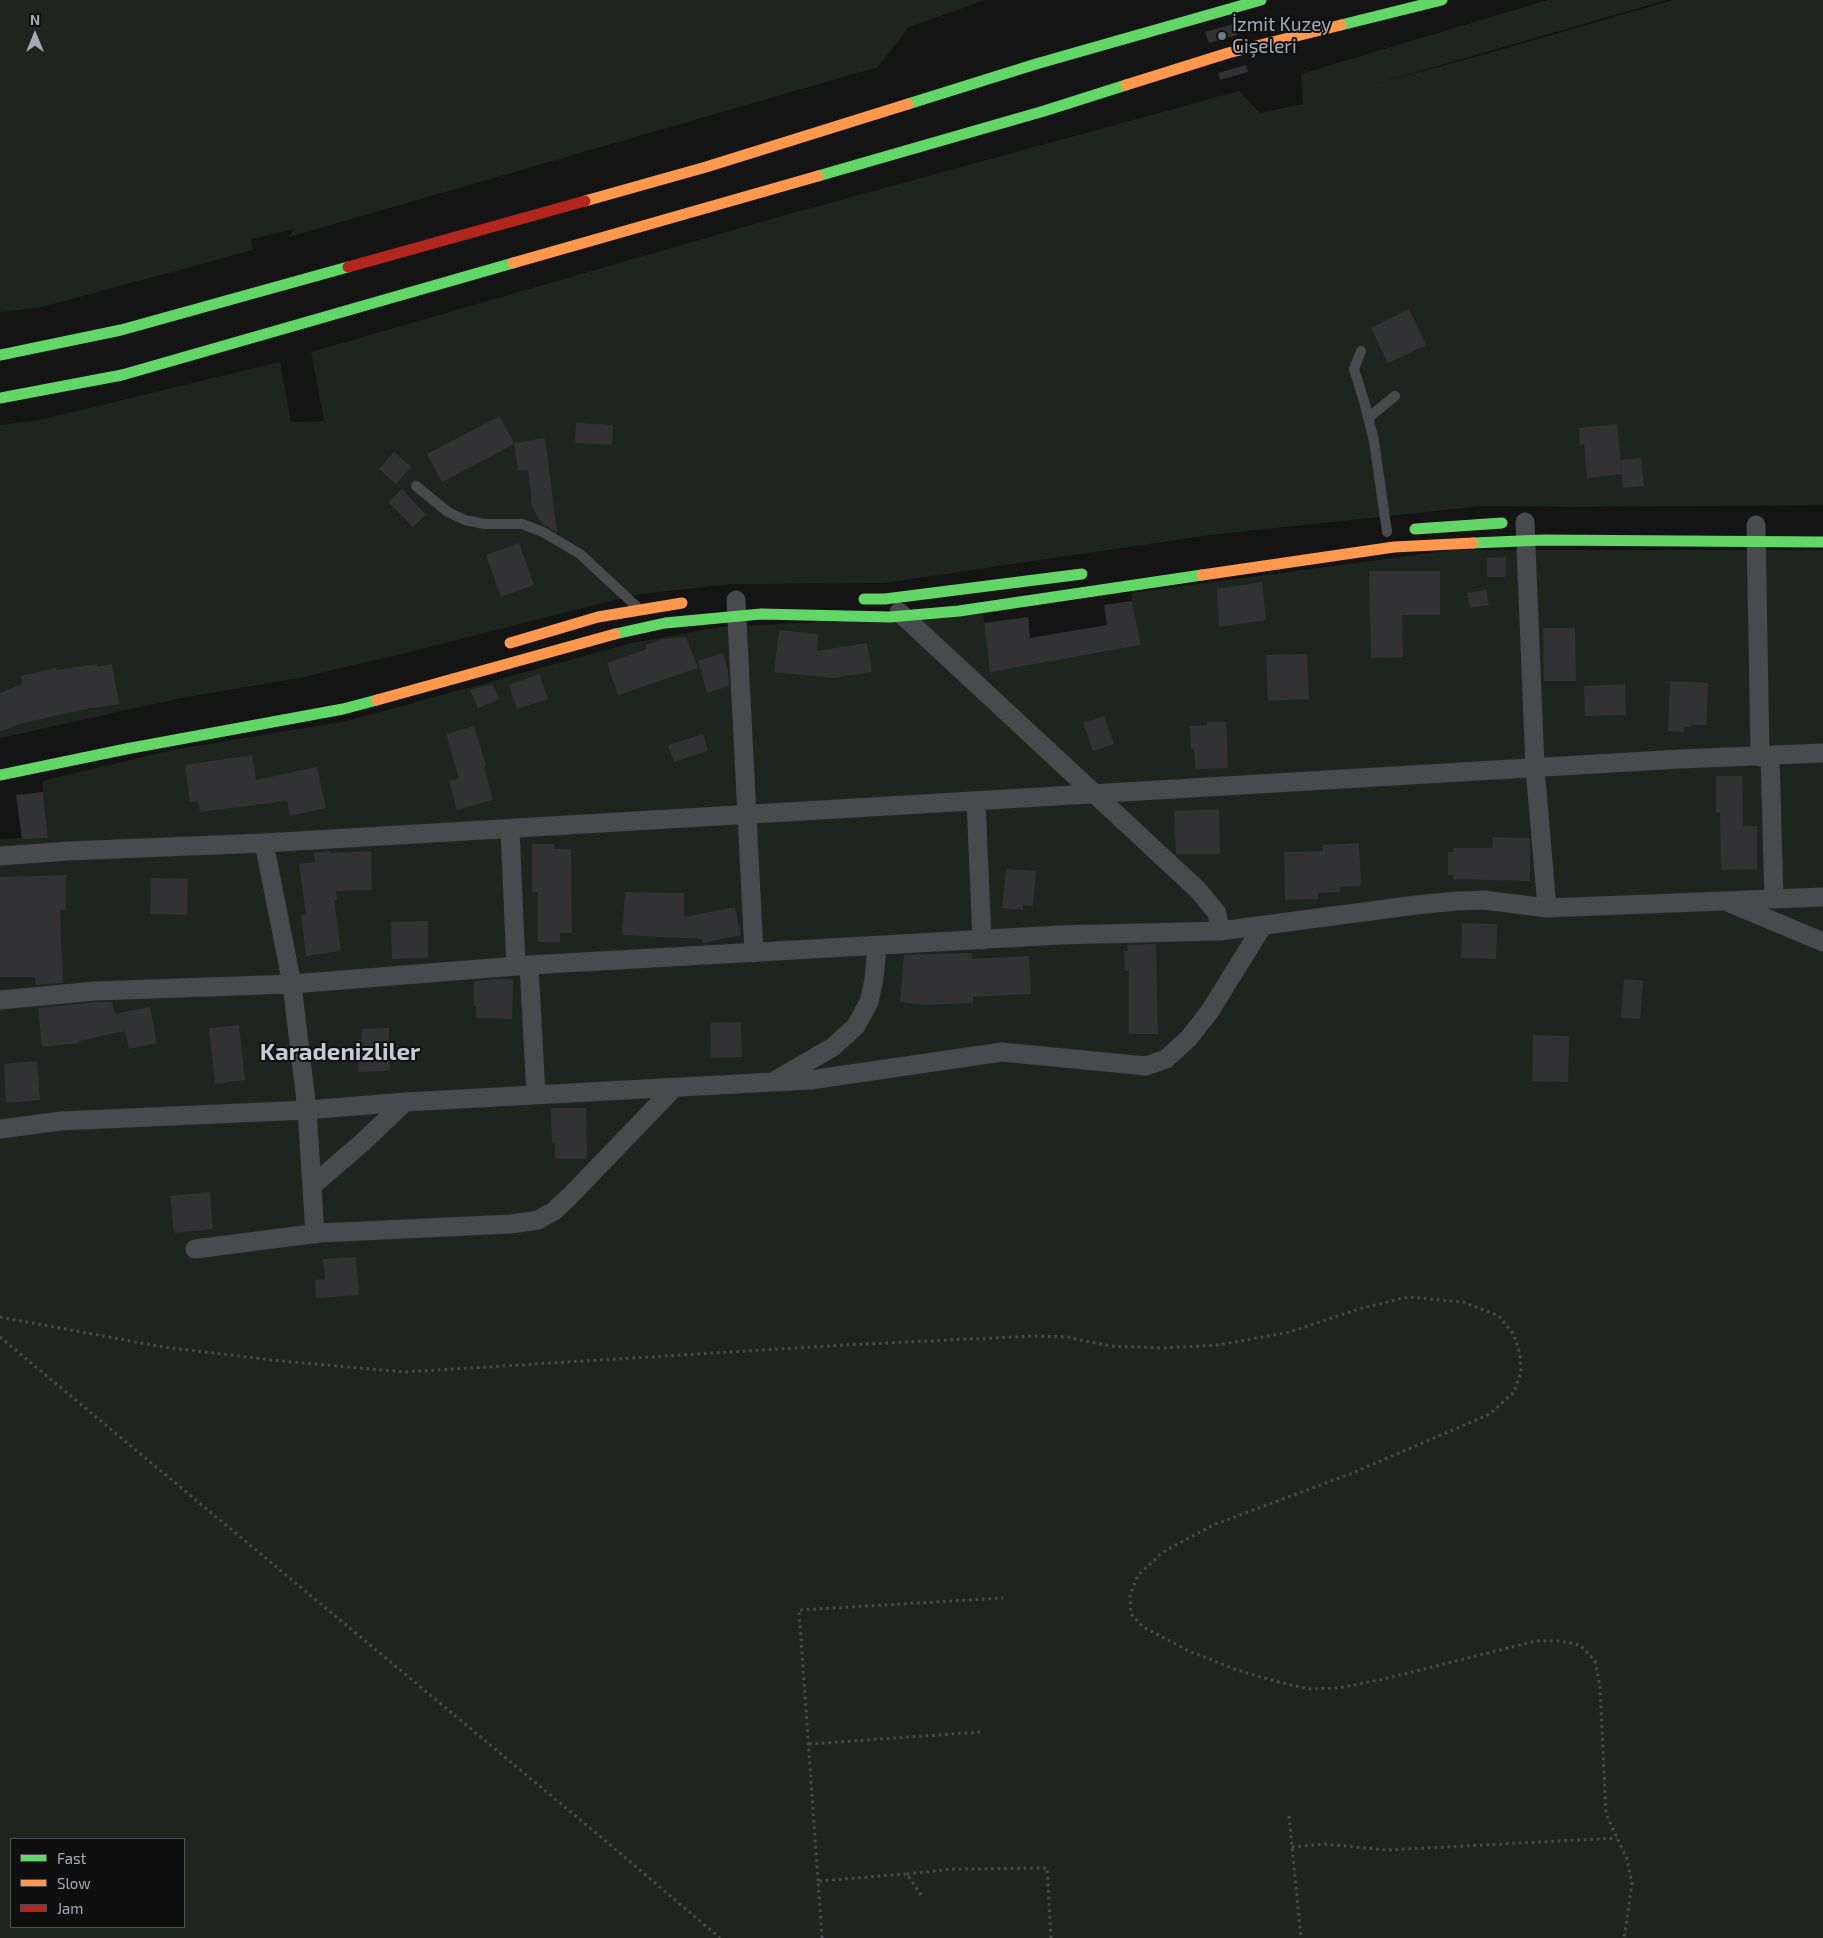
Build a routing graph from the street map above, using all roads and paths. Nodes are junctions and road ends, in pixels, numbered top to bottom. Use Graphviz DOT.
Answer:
graph roads {
  1 [pos="1261,0"];
  2 [pos="1442,0"];
  3 [pos="1361,351"];
  4 [pos="0,355"];
  5 [pos="1395,396"];
  6 [pos="0,398"];
  7 [pos="1368,418"];
  8 [pos="416,486"];
  9 [pos="1528,528"];
  10 [pos="1756,529"];
  11 [pos="1392,532"];
  12 [pos="1823,542"];
  13 [pos="1097,572"];
  14 [pos="885,599"];
  15 [pos="849,600"];
  16 [pos="698,601"];
  17 [pos="736,604"];
  18 [pos="638,608"];
  19 [pos="903,616"];
  20 [pos="502,645"];
  21 [pos="1823,753"];
  22 [pos="1765,757"];
  23 [pos="1535,768"];
  24 [pos="0,775"];
  25 [pos="1094,794"];
  26 [pos="976,801"];
  27 [pos="748,814"];
  28 [pos="510,829"];
  29 [pos="264,843"];
  30 [pos="0,856"];
  31 [pos="1823,897"];
  32 [pos="1774,899"];
  33 [pos="1724,901"];
  34 [pos="1547,908"];
  35 [pos="1262,927"];
  36 [pos="1220,932"];
  37 [pos="982,940"];
  38 [pos="1823,942"];
  39 [pos="877,946"];
  40 [pos="754,953"];
  41 [pos="522,966"];
  42 [pos="292,984"];
  43 [pos="0,1000"];
  44 [pos="773,1082"];
  45 [pos="675,1087"];
  46 [pos="536,1095"];
  47 [pos="405,1102"];
  48 [pos="307,1110"];
  49 [pos="0,1129"];
  50 [pos="312,1186"];
  51 [pos="315,1234"];
  52 [pos="195,1249"];
  53 [pos="0,1317"];
  54 [pos="0,1338"];
  55 [pos="1003,1598"];
  56 [pos="981,1732"];
  57 [pos="809,1744"];
  58 [pos="1289,1816"];
  59 [pos="1617,1838"];
  60 [pos="1292,1847"];
  61 [pos="906,1874"];
  62 [pos="818,1881"];
  63 [pos="921,1895"];
  64 [pos="720,1938"];
  65 [pos="822,1938"];
  66 [pos="1052,1938"];
  67 [pos="1301,1938"];
  68 [pos="1624,1938"];
  1 -- 4 [label="main road"];
  2 -- 6 [label="main road"];
  3 -- 7 [label="lane"];
  5 -- 7 [label="lane"];
  7 -- 11 [label="lane"];
  8 -- 18 [label="lane"];
  9 -- 10 [label="main road"];
  9 -- 11 [label="main road"];
  9 -- 19 [label="main road"];
  9 -- 23 [label="street"];
  10 -- 12 [label="main road"];
  10 -- 22 [label="street"];
  13 -- 14 [label="main road"];
  14 -- 15 [label="main road"];
  14 -- 19 [label="street"];
  16 -- 18 [label="main road"];
  17 -- 19 [label="main road"];
  17 -- 24 [label="main road"];
  17 -- 27 [label="street"];
  18 -- 20 [label="main road"];
  19 -- 25 [label="street"];
  21 -- 22 [label="street"];
  22 -- 23 [label="street"];
  22 -- 32 [label="street"];
  23 -- 25 [label="street"];
  23 -- 34 [label="street"];
  25 -- 26 [label="street"];
  25 -- 36 [label="street"];
  26 -- 27 [label="street"];
  26 -- 37 [label="street"];
  27 -- 28 [label="street"];
  27 -- 40 [label="street"];
  28 -- 29 [label="street"];
  28 -- 41 [label="street"];
  29 -- 30 [label="street"];
  29 -- 42 [label="street"];
  31 -- 32 [label="street"];
  32 -- 33 [label="street"];
  33 -- 34 [label="street"];
  33 -- 38 [label="street"];
  34 -- 35 [label="street"];
  35 -- 36 [label="street"];
  35 -- 44 [label="street"];
  36 -- 37 [label="street"];
  37 -- 39 [label="street"];
  39 -- 40 [label="street"];
  39 -- 44 [label="street"];
  40 -- 41 [label="street"];
  41 -- 42 [label="street"];
  41 -- 46 [label="street"];
  42 -- 43 [label="street"];
  42 -- 48 [label="street"];
  44 -- 45 [label="street"];
  45 -- 46 [label="street"];
  45 -- 51 [label="street"];
  46 -- 47 [label="street"];
  47 -- 48 [label="street"];
  47 -- 50 [label="street"];
  48 -- 49 [label="street"];
  48 -- 50 [label="street"];
  50 -- 51 [label="street"];
  51 -- 52 [label="street"];
  53 -- 59 [label="path"];
  54 -- 64 [label="path"];
  55 -- 57 [label="path"];
  56 -- 57 [label="path"];
  57 -- 62 [label="path"];
  58 -- 60 [label="path"];
  59 -- 60 [label="path"];
  59 -- 68 [label="path"];
  60 -- 67 [label="path"];
  61 -- 62 [label="path"];
  61 -- 63 [label="path"];
  61 -- 66 [label="path"];
  62 -- 65 [label="path"];
}
